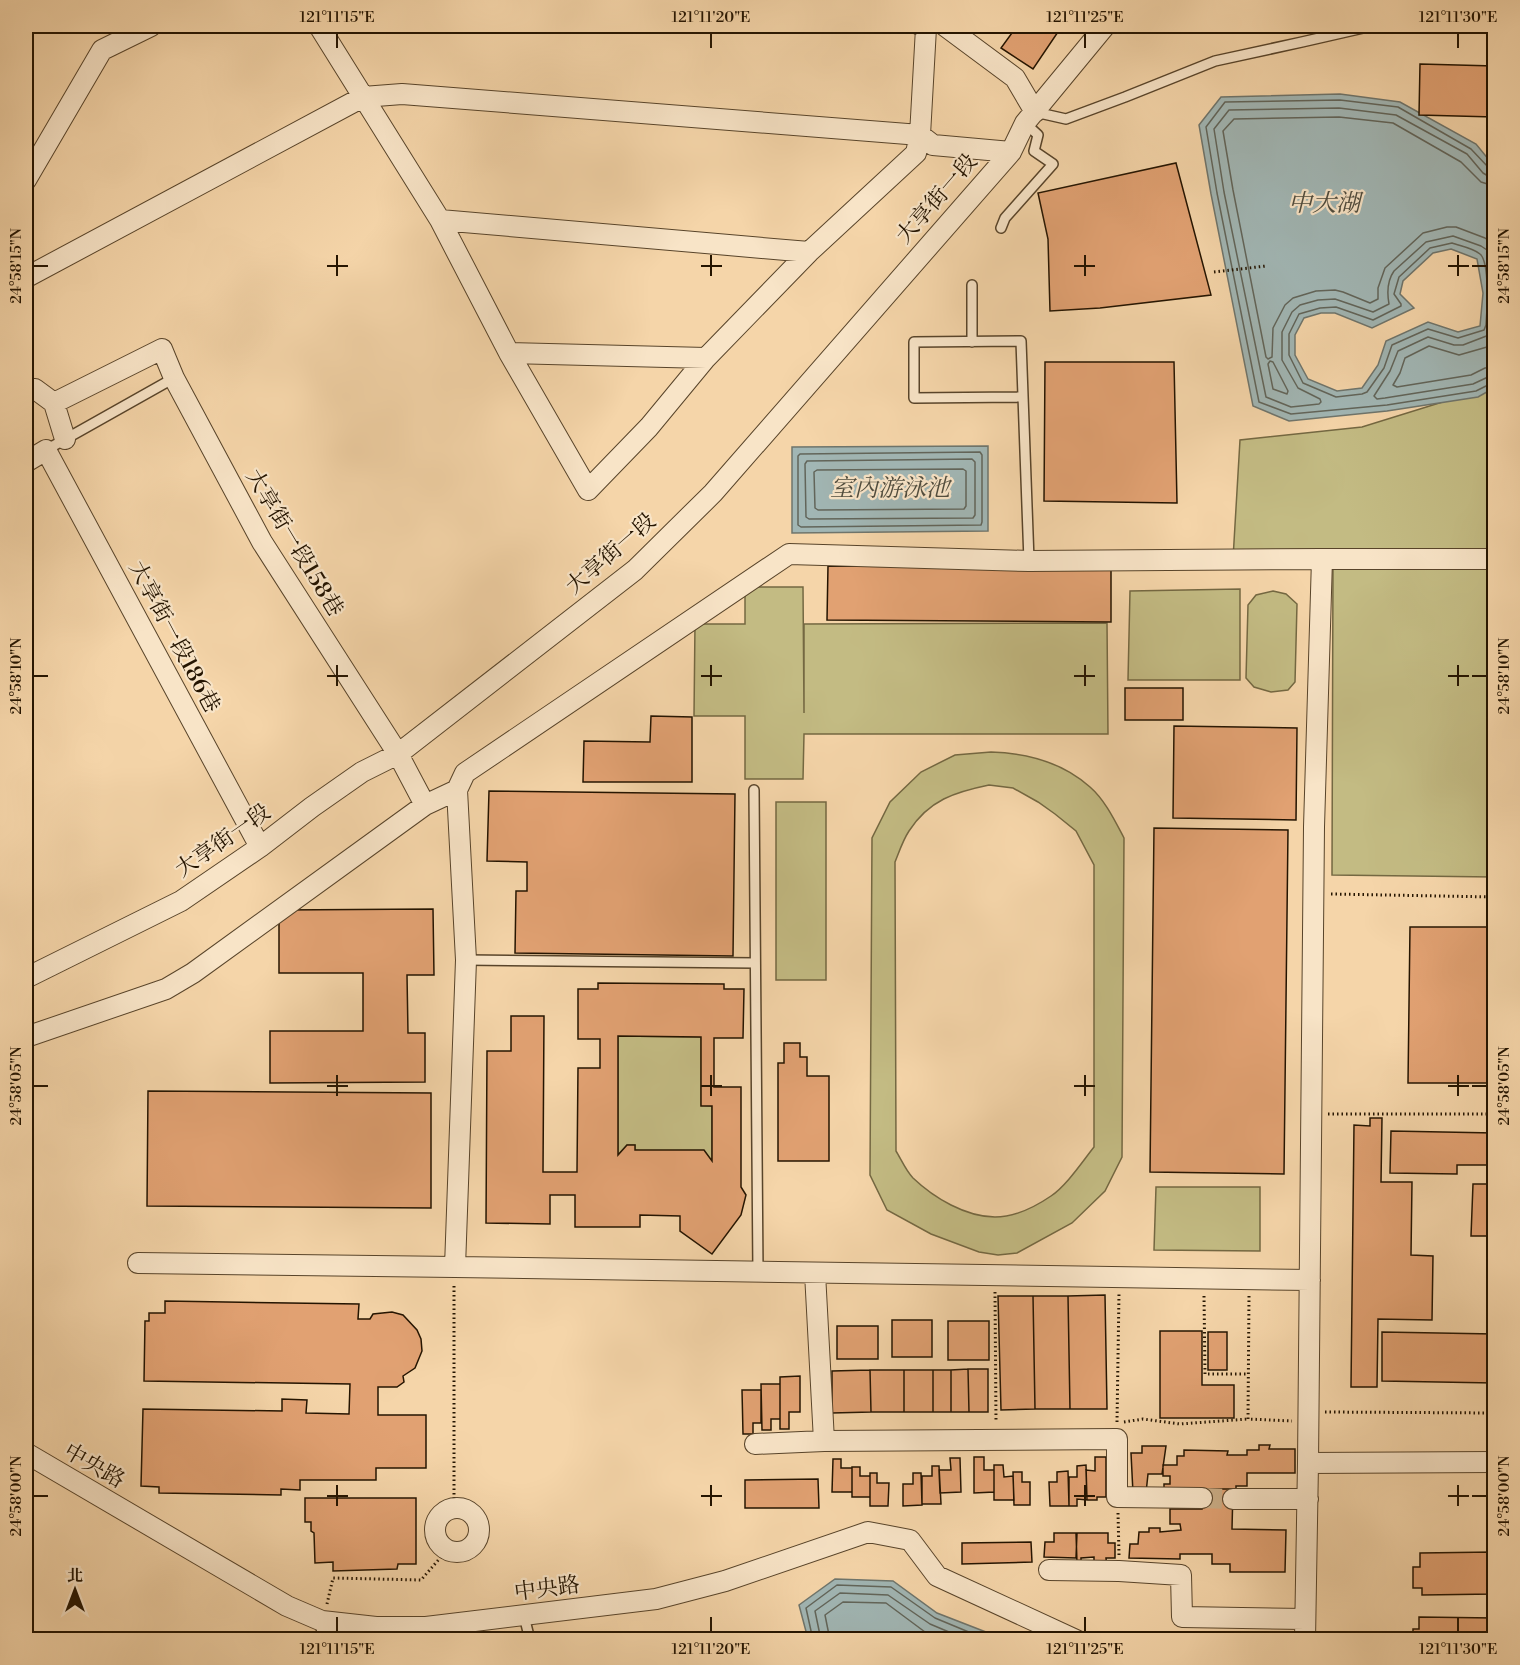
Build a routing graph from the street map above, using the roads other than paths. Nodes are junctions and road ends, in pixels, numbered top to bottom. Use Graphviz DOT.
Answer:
graph roads {
  1 [pos="151,26"];
  2 [pos="320,26"];
  3 [pos="921,26"];
  4 [pos="945,26"];
  5 [pos="1105,26"];
  6 [pos="1372,26"];
  7 [pos="363,97"];
  8 [pos="1030,118"];
  9 [pos="920,135"];
  10 [pos="1011,152"];
  11 [pos="26,180"];
  12 [pos="440,220"];
  13 [pos="1000,228"];
  14 [pos="809,252"];
  15 [pos="26,275"];
  16 [pos="972,285"];
  17 [pos="972,342"];
  18 [pos="509,353"];
  19 [pos="706,358"];
  20 [pos="174,378"];
  21 [pos="35,389"];
  22 [pos="1022,397"];
  23 [pos="54,403"];
  24 [pos="65,439"];
  25 [pos="46,450"];
  26 [pos="26,462"];
  27 [pos="1322,559"];
  28 [pos="1494,559"];
  29 [pos="1029,561"];
  30 [pos="398,754"];
  31 [pos="457,790"];
  32 [pos="754,790"];
  33 [pos="425,805"];
  34 [pos="260,847"];
  35 [pos="466,960"];
  36 [pos="755,963"];
  37 [pos="26,978"];
  38 [pos="26,1037"];
  39 [pos="138,1263"];
  40 [pos="454,1271"];
  41 [pos="758,1272"];
  42 [pos="815,1273"];
  43 [pos="1310,1280"];
  44 [pos="824,1441"];
  45 [pos="755,1444"];
  46 [pos="26,1454"];
  47 [pos="1494,1462"];
  48 [pos="1308,1463"];
  49 [pos="1202,1498"];
  50 [pos="1308,1498"];
  51 [pos="1233,1499"];
  52 [pos="454,1508"];
  53 [pos="1049,1570"];
  54 [pos="524,1616"];
  55 [pos="1305,1619"];
  56 [pos="322,1630"];
  57 [pos="530,1640"];
  58 [pos="1076,1640"];
  59 [pos="1305,1640"];
  1 -- 11 [label="street"];
  2 -- 7 [label="street"];
  3 -- 9 [label="street"];
  4 -- 8 [label="street"];
  5 -- 8 [label="street, 大享街一段"];
  6 -- 8 [label="lane"];
  7 -- 9 [label="street"];
  7 -- 12 [label="street"];
  7 -- 15 [label="street"];
  8 -- 10 [label="street, 大享街一段"];
  8 -- 13 [label="lane"];
  9 -- 10 [label="street"];
  9 -- 14 [label="street"];
  10 -- 30 [label="street, 大享街一段"];
  12 -- 14 [label="street"];
  12 -- 18 [label="street"];
  14 -- 19 [label="street"];
  16 -- 17 [label="lane"];
  17 -- 22 [label="lane"];
  17 -- 22 [label="lane"];
  18 -- 19 [label="street"];
  18 -- 19 [label="street"];
  20 -- 23 [label="street, 大享街一段158巷"];
  20 -- 24 [label="lane"];
  20 -- 30 [label="street, 大享街一段158巷"];
  21 -- 23 [label="street"];
  22 -- 29 [label="lane"];
  23 -- 24 [label="street"];
  24 -- 25 [label="lane"];
  25 -- 26 [label="street"];
  25 -- 34 [label="street, 大享街一段186巷"];
  27 -- 28 [label="street"];
  27 -- 29 [label="street"];
  27 -- 43 [label="street"];
  29 -- 31 [label="street"];
  30 -- 33 [label="street, 大享街一段158巷"];
  30 -- 34 [label="street, 大享街一段"];
  31 -- 33 [label="street"];
  31 -- 35 [label="street"];
  32 -- 36 [label="lane"];
  33 -- 38 [label="street"];
  34 -- 37 [label="street, 大享街一段"];
  35 -- 36 [label="lane"];
  35 -- 40 [label="street"];
  36 -- 41 [label="lane"];
  39 -- 40 [label="street"];
  40 -- 41 [label="street"];
  41 -- 42 [label="street"];
  42 -- 43 [label="street"];
  42 -- 44 [label="street"];
  43 -- 48 [label="street"];
  44 -- 45 [label="street"];
  44 -- 49 [label="street"];
  46 -- 56 [label="street, 中央路"];
  47 -- 48 [label="street"];
  48 -- 50 [label="street"];
  50 -- 51 [label="street"];
  50 -- 55 [label="street"];
  52 -- 52 [label="street"];
  53 -- 55 [label="street"];
  54 -- 56 [label="street, 中央路"];
  54 -- 57 [label="lane"];
  54 -- 58 [label="street, 中央路"];
  55 -- 59 [label="street"];
}
